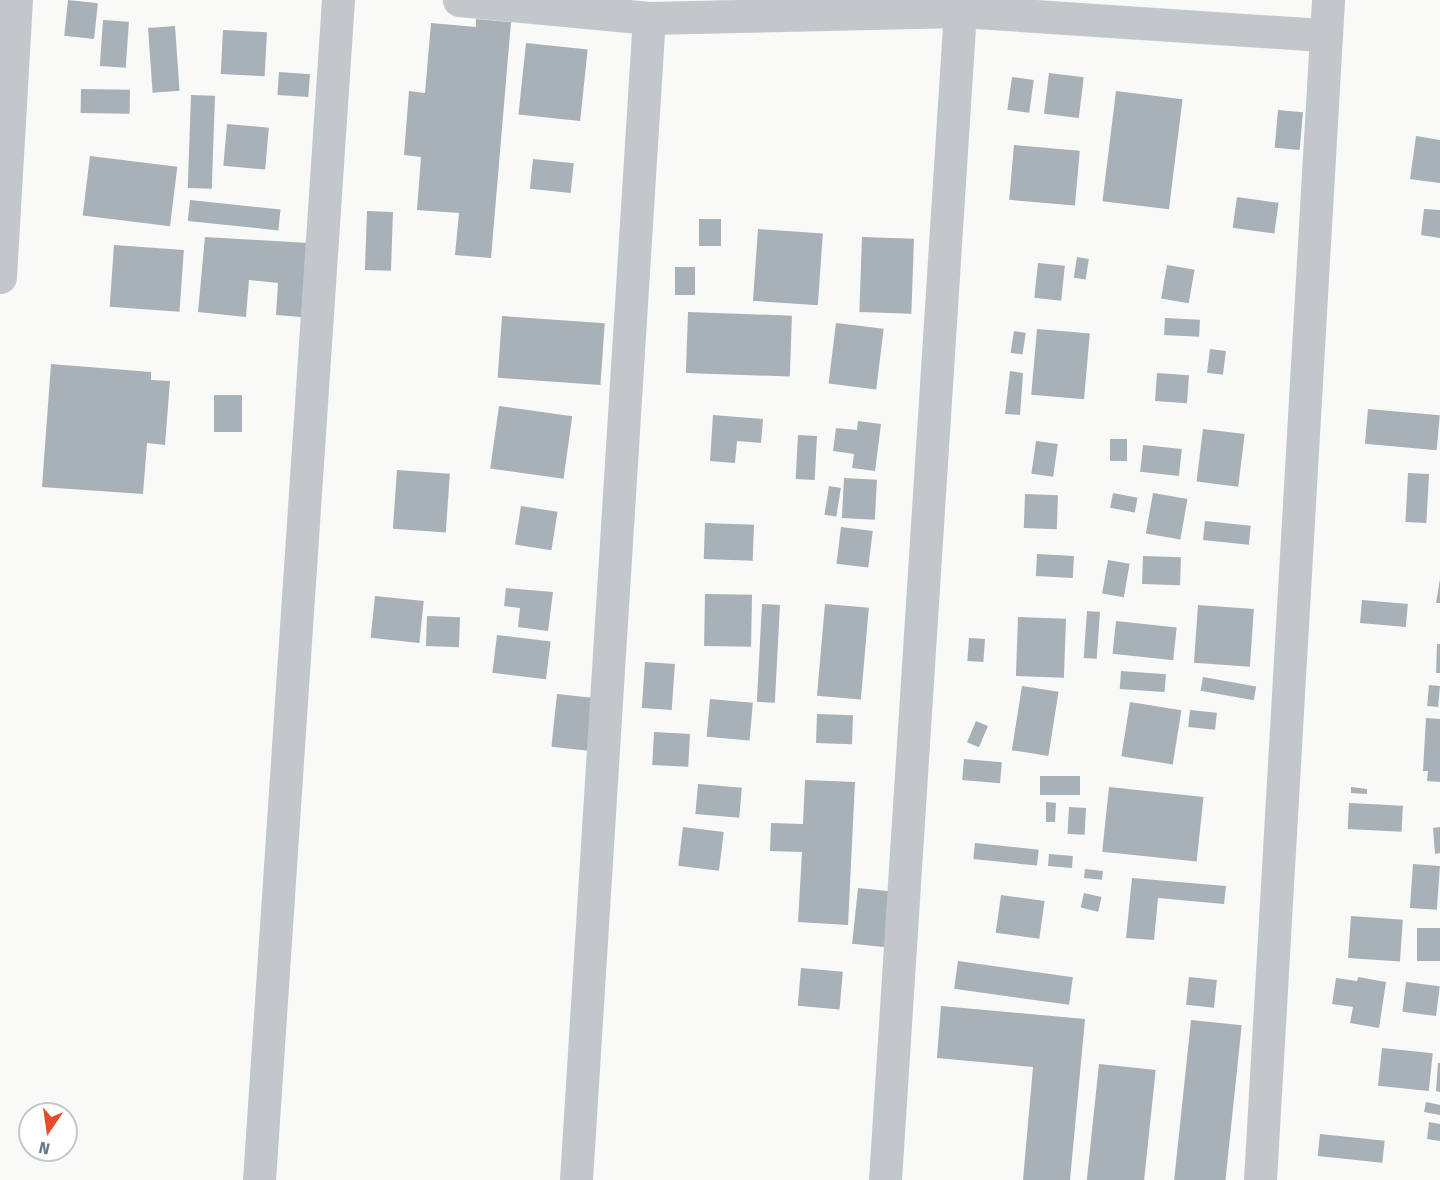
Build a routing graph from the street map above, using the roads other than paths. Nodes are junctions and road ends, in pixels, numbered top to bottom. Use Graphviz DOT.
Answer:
graph roads {
  1 [pos="16,0"];
  2 [pos="338,0"];
  3 [pos="459,0"];
  4 [pos="1328,0"];
  5 [pos="960,11"];
  6 [pos="649,18"];
  7 [pos="1326,35"];
  8 [pos="0,277"];
  9 [pos="259,1180"];
  10 [pos="576,1180"];
  11 [pos="885,1180"];
  12 [pos="1260,1180"];
  1 -- 8 [label="street"];
  2 -- 9 [label="street"];
  3 -- 6 [label="street"];
  4 -- 7 [label="street"];
  5 -- 6 [label="street"];
  5 -- 7 [label="street"];
  5 -- 11 [label="street"];
  6 -- 10 [label="street"];
  7 -- 12 [label="street"];
}
